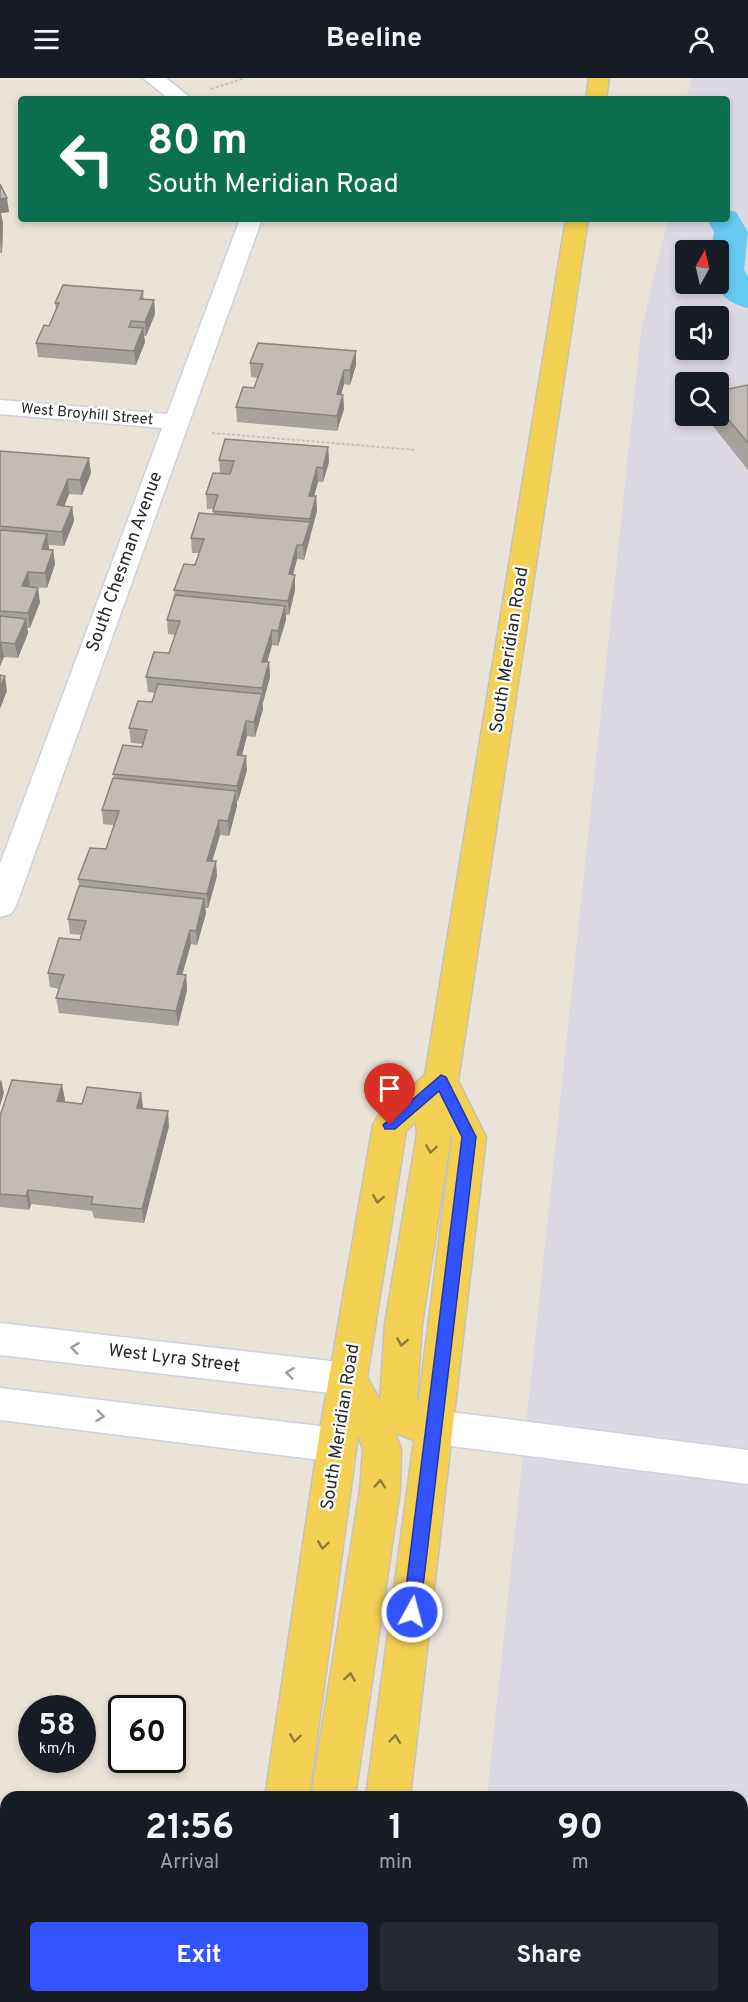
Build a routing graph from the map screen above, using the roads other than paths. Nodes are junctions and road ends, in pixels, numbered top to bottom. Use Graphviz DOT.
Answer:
graph roads {
  1 [pos="153,78"];
  2 [pos="599,78"];
  3 [pos="178,96"];
  4 [pos="596,96"];
  5 [pos="250,222"];
  6 [pos="576,222"];
  7 [pos="0,407"];
  8 [pos="175,422"];
  9 [pos="0,906"];
  10 [pos="432,1087"];
  11 [pos="0,1339"];
  12 [pos="348,1380"];
  13 [pos="0,1404"];
  14 [pos="435,1427"];
  15 [pos="337,1445"];
  16 [pos="748,1467"];
  17 [pos="288,1791"];
  18 [pos="333,1791"];
  19 [pos="389,1791"];
  1 -- 3 [label="street"];
  2 -- 4 [label="main road"];
  5 -- 8 [label="street, South Chesman Avenue"];
  6 -- 10 [label="main road, South Meridian Road"];
  7 -- 8 [label="street, West Broyhill Street"];
  8 -- 9 [label="street, South Chesman Avenue"];
  10 -- 12 [label="main road, South Meridian Road, one-way"];
  10 -- 14 [label="main road"];
  12 -- 11 [label="street, West Lyra Street, one-way"];
  12 -- 15 [label="main road, South Meridian Road"];
  18 -- 12 [label="main road, one-way"];
  13 -- 15 [label="street, one-way"];
  14 -- 16 [label="street"];
  19 -- 14 [label="main road, one-way"];
  15 -- 17 [label="main road, South Meridian Road, one-way"];
}
